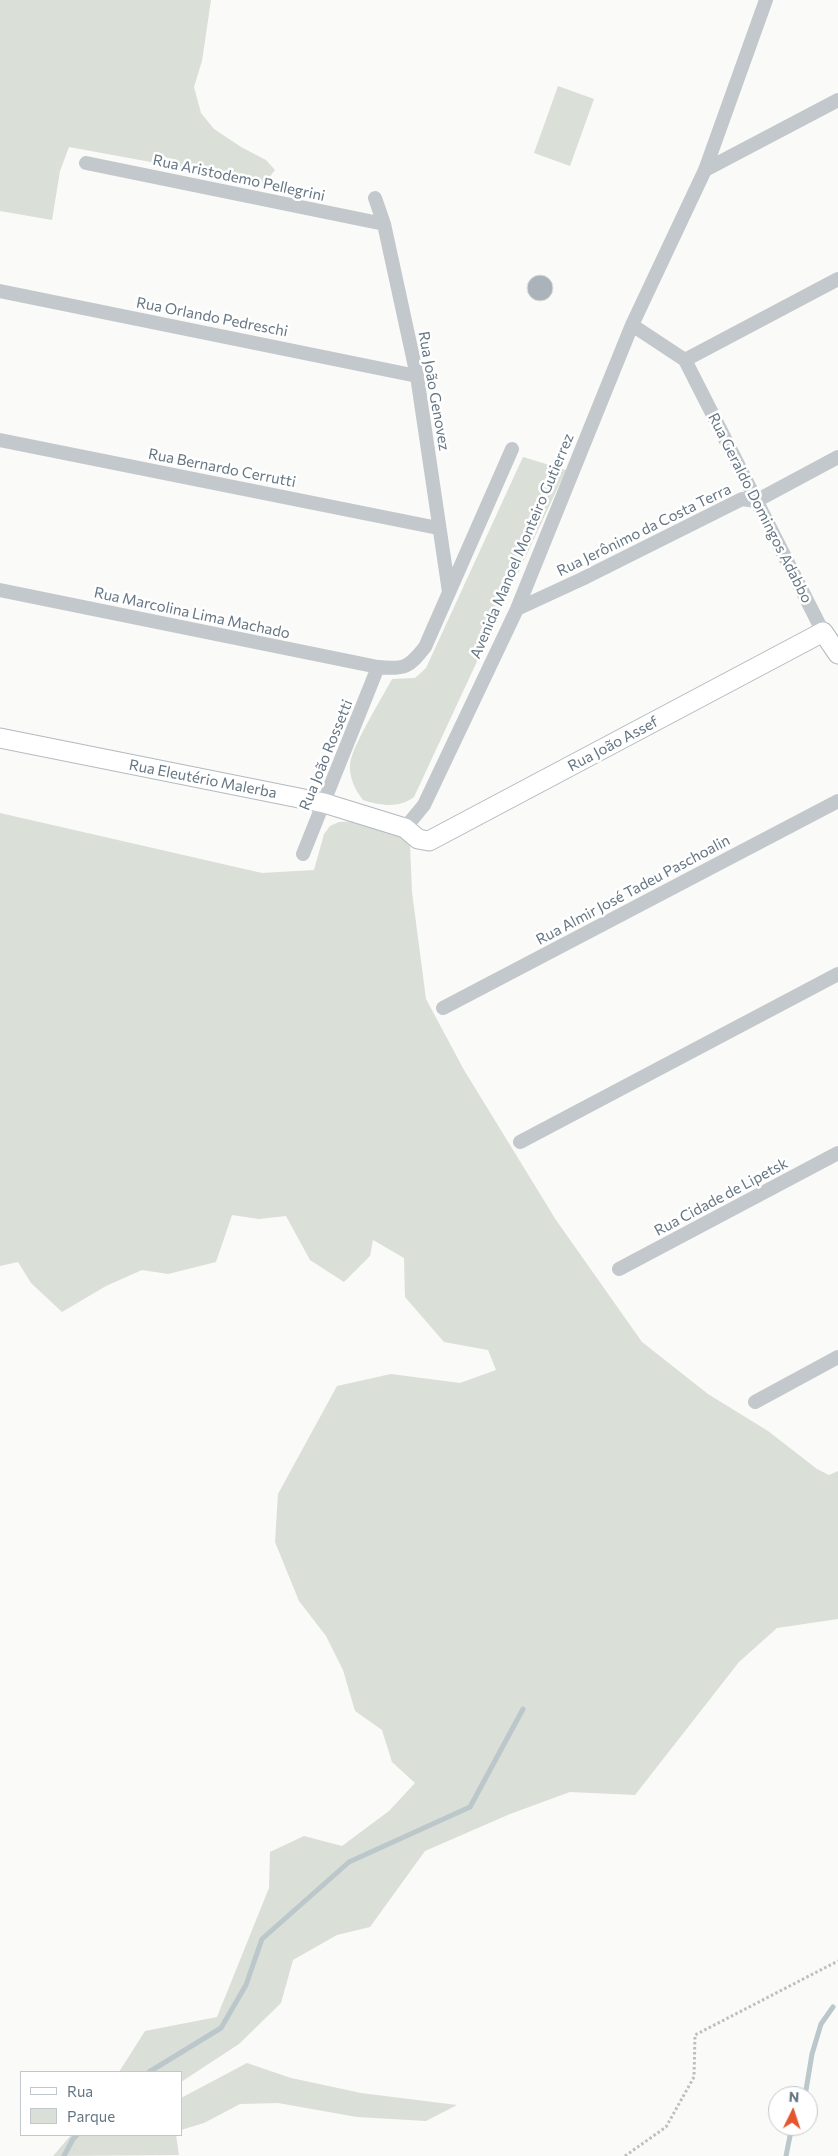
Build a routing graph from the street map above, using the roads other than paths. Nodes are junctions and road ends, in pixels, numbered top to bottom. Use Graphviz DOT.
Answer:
graph roads {
  1 [pos="766,0"];
  2 [pos="838,100"];
  3 [pos="86,163"];
  4 [pos="705,170"];
  5 [pos="375,198"];
  6 [pos="384,224"];
  7 [pos="838,280"];
  8 [pos="0,291"];
  9 [pos="632,324"];
  10 [pos="685,360"];
  11 [pos="417,376"];
  12 [pos="0,440"];
  13 [pos="512,449"];
  14 [pos="838,458"];
  15 [pos="756,501"];
  16 [pos="438,528"];
  17 [pos="0,590"];
  18 [pos="449,592"];
  19 [pos="517,609"];
  20 [pos="823,632"];
  21 [pos="838,654"];
  22 [pos="378,667"];
  23 [pos="0,738"];
  24 [pos="838,801"];
  25 [pos="324,803"];
  26 [pos="405,828"];
  27 [pos="303,854"];
  28 [pos="838,974"];
  29 [pos="442,1008"];
  30 [pos="520,1142"];
  31 [pos="838,1153"];
  32 [pos="619,1269"];
  33 [pos="838,1357"];
  34 [pos="755,1402"];
  1 -- 4 [label="street, Avenida Manoel Monteiro Gutierrez"];
  2 -- 4 [label="street"];
  3 -- 6 [label="street, Rua Aristodemo Pellegrini"];
  4 -- 9 [label="street, Avenida Manoel Monteiro Gutierrez"];
  5 -- 6 [label="street, Rua João Genovez"];
  6 -- 11 [label="street, Rua João Genovez"];
  7 -- 10 [label="street"];
  8 -- 11 [label="street, Rua Orlando Pedreschi"];
  9 -- 10 [label="street"];
  9 -- 19 [label="street, Avenida Manoel Monteiro Gutierrez"];
  10 -- 15 [label="street, Rua Geraldo Domingos Adabbo"];
  11 -- 16 [label="street, Rua João Genovez"];
  12 -- 16 [label="street, Rua Bernardo Cerrutti"];
  13 -- 18 [label="street, Rua Marcolina Lima Machado"];
  14 -- 15 [label="street, Rua Jerônimo da Costa Terra"];
  15 -- 19 [label="street, Rua Jerônimo da Costa Terra"];
  15 -- 20 [label="street, Rua Geraldo Domingos Adabbo"];
  16 -- 18 [label="street, Rua João Genovez"];
  17 -- 22 [label="street, Rua Marcolina Lima Machado"];
  18 -- 22 [label="street, Rua Marcolina Lima Machado"];
  19 -- 26 [label="street, Avenida Manoel Monteiro Gutierrez"];
  20 -- 21 [label="street, Rua Geraldo Domingos Adabbo"];
  20 -- 26 [label="street, Rua João Assef"];
  22 -- 25 [label="street, Rua João Rossetti"];
  23 -- 25 [label="street, Rua Eleutério Malerba"];
  24 -- 29 [label="street, Rua Almir José Tadeu Paschoalin"];
  25 -- 26 [label="street, Rua Eleutério Malerba"];
  25 -- 27 [label="street, Rua João Rossetti"];
  28 -- 30 [label="street"];
  31 -- 32 [label="street, Rua Cidade de Lipetsk"];
  33 -- 34 [label="street"];
}
